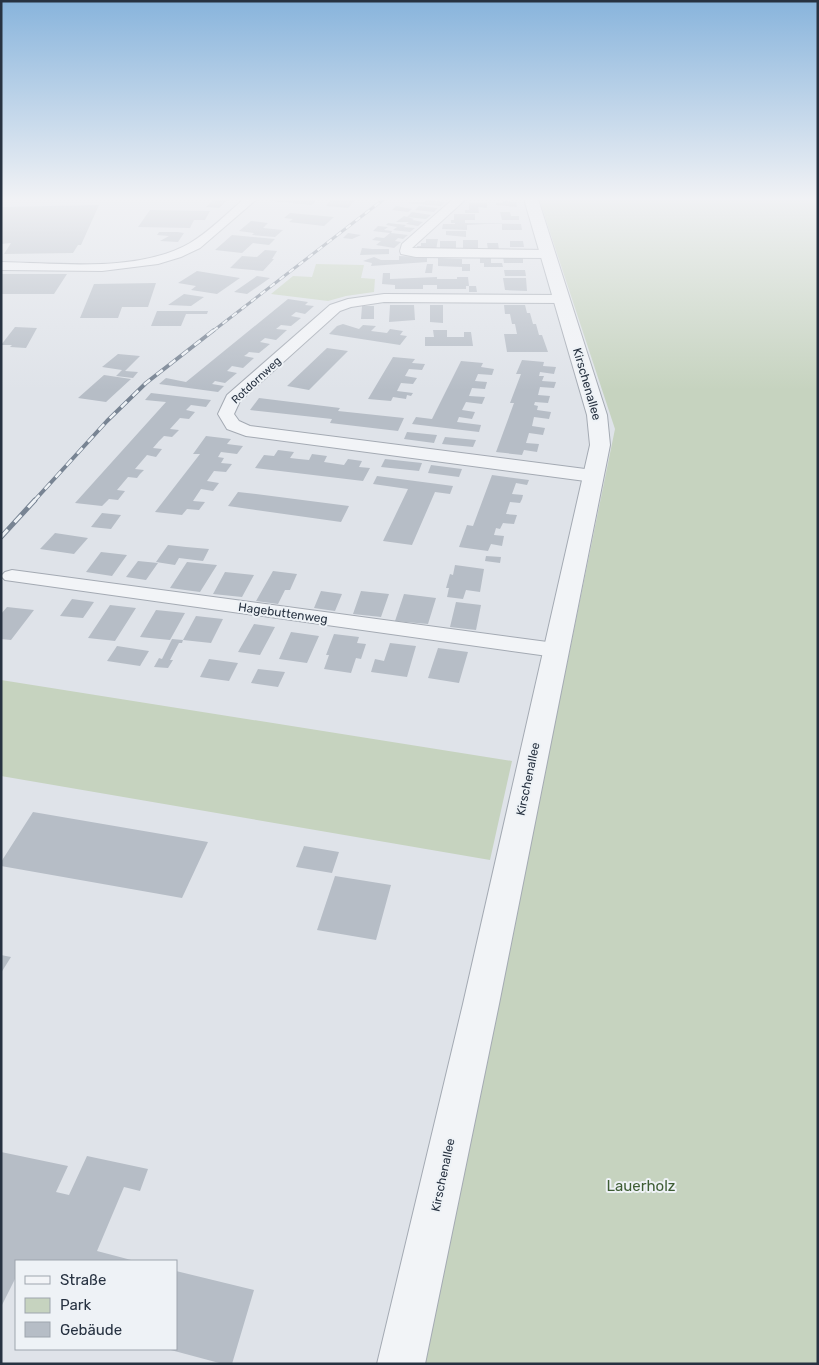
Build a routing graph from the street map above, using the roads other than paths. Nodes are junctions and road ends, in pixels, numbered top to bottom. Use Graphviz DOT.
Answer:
graph roads {
  1 [pos="132,263"];
  2 [pos="551,263"];
  3 [pos="1,266"];
  4 [pos="562,298"];
  5 [pos="593,476"];
  6 [pos="12,576"];
  7 [pos="555,650"];
  8 [pos="401,1364"];
  1 -- 3 [label="street"];
  2 -- 4 [label="street, Kirschenallee"];
  4 -- 5 [label="street, Kirschenallee"];
  4 -- 5 [label="street, Rotdornweg"];
  5 -- 7 [label="street, Kirschenallee"];
  6 -- 7 [label="street, Hagebuttenweg"];
  7 -- 8 [label="street, Kirschenallee"];
}
